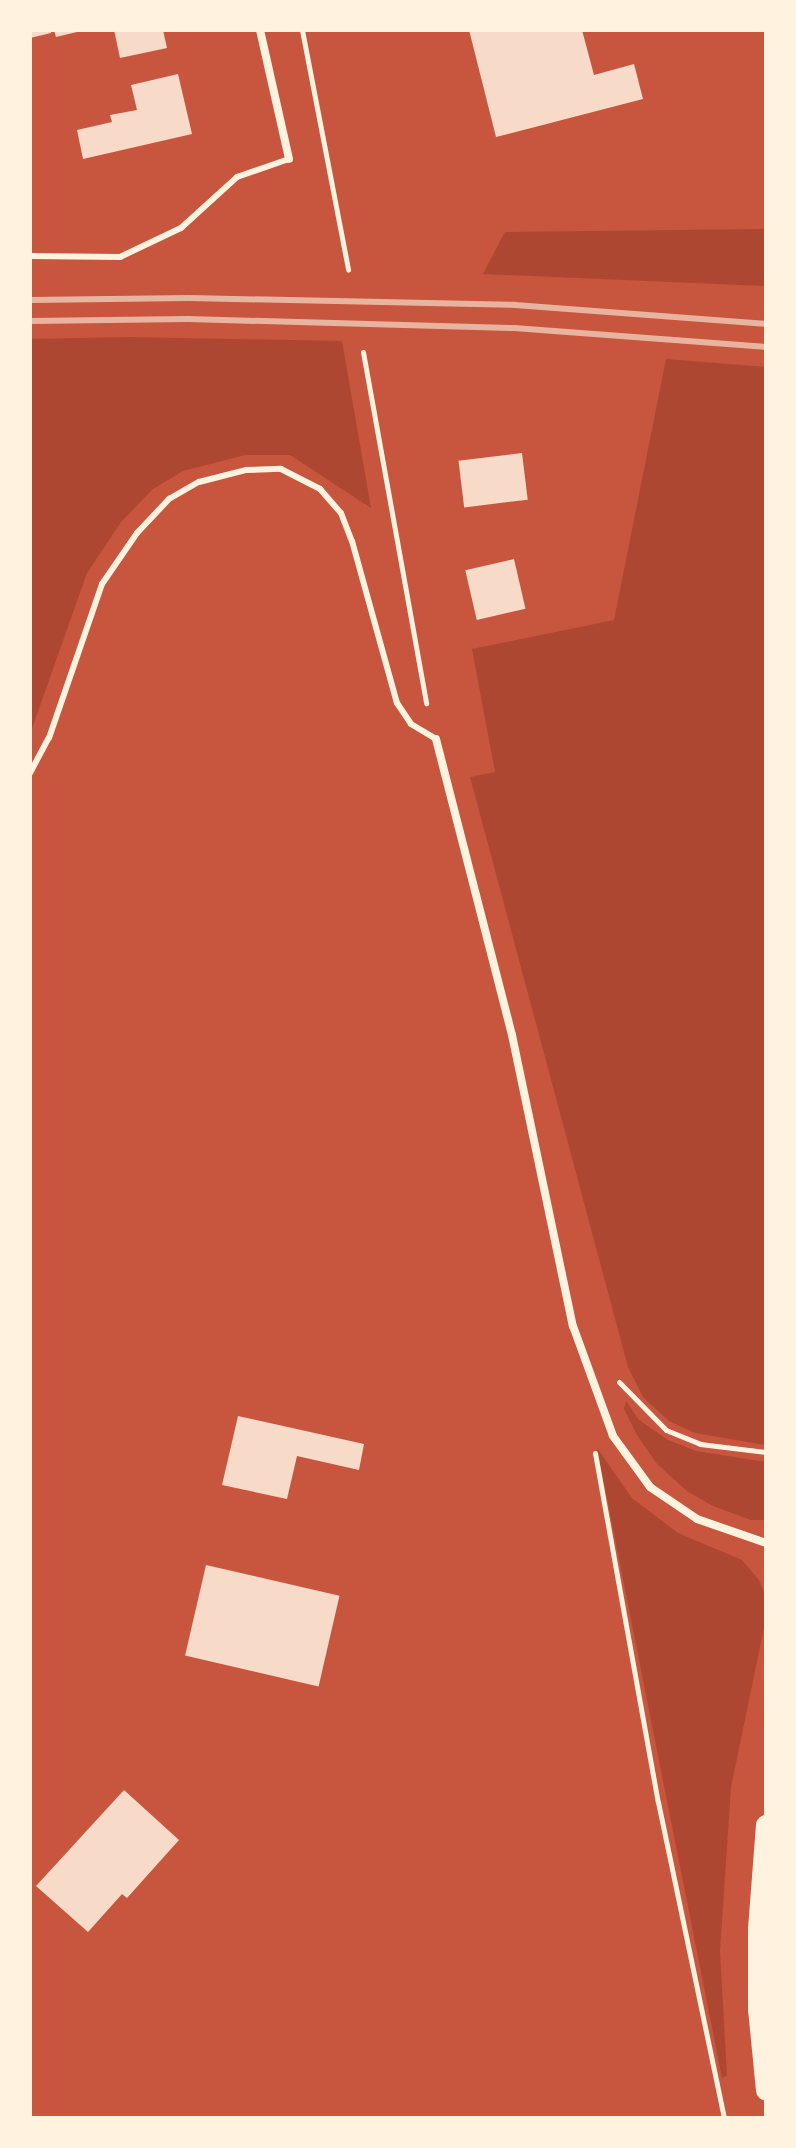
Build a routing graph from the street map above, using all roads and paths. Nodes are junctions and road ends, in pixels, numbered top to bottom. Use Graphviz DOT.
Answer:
graph roads {
  1 [pos="260,30"];
  2 [pos="302,30"];
  3 [pos="289,159"];
  4 [pos="30,256"];
  5 [pos="348,270"];
  6 [pos="363,352"];
  7 [pos="436,739"];
  8 [pos="30,773"];
  9 [pos="613,1374"];
  10 [pos="593,1445"];
  11 [pos="766,1452"];
  12 [pos="766,1543"];
  13 [pos="766,1825"];
  14 [pos="766,2091"];
  15 [pos="724,2118"];
  1 -- 3 [label="street"];
  2 -- 5 [label="path"];
  3 -- 4 [label="lane"];
  6 -- 7 [label="path"];
  7 -- 8 [label="lane"];
  7 -- 12 [label="street"];
  9 -- 11 [label="path"];
  10 -- 15 [label="path"];
  13 -- 14 [label="main road"];
}
